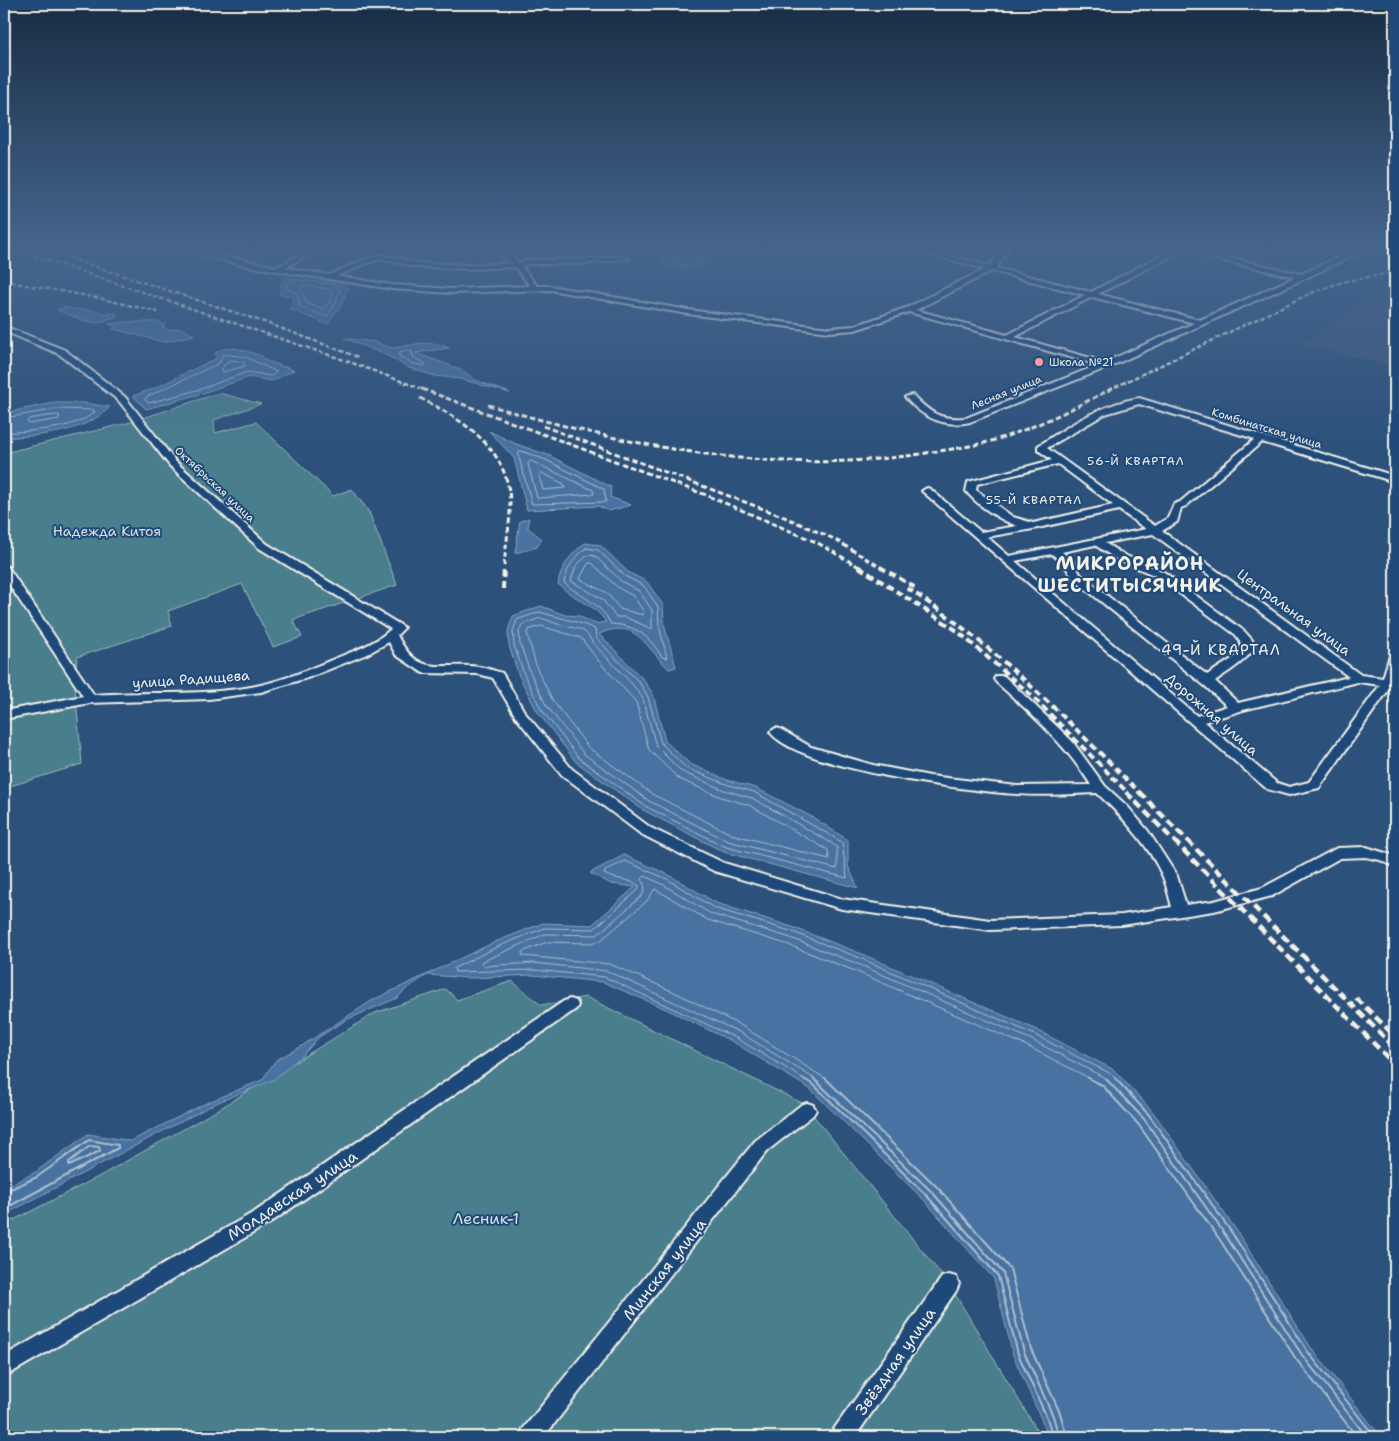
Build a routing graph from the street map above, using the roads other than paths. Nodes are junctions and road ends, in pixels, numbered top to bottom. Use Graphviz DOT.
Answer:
graph roads {
  1 [pos="719,316"];
  2 [pos="890,316"];
  3 [pos="931,316"];
  4 [pos="1049,316"];
  5 [pos="1178,316"];
  6 [pos="1213,316"];
  7 [pos="1200,322"];
  8 [pos="4,328"];
  9 [pos="1009,337"];
  10 [pos="1106,365"];
  11 [pos="909,396"];
  12 [pos="1267,439"];
  13 [pos="1041,448"];
  14 [pos="1060,461"];
  15 [pos="1395,479"];
  16 [pos="927,491"];
  17 [pos="1122,506"];
  18 [pos="1033,526"];
  19 [pos="1156,530"];
  20 [pos="979,535"];
  21 [pos="1097,542"];
  22 [pos="1054,550"];
  23 [pos="1008,559"];
  24 [pos="4,569"];
  25 [pos="395,632"];
  26 [pos="1395,658"];
  27 [pos="1358,678"];
  28 [pos="1000,679"];
  29 [pos="1388,682"];
  30 [pos="1208,683"];
  31 [pos="91,699"];
  32 [pos="1237,709"];
  33 [pos="4,715"];
  34 [pos="1197,720"];
  35 [pos="776,732"];
  36 [pos="1100,789"];
  37 [pos="1395,862"];
  38 [pos="1181,911"];
  39 [pos="570,1005"];
  40 [pos="807,1110"];
  41 [pos="949,1284"];
  42 [pos="4,1367"];
  43 [pos="531,1437"];
  44 [pos="842,1437"];
  1 -- 2 [label="street"];
  3 -- 9 [label="street"];
  4 -- 9 [label="street"];
  5 -- 7 [label="street"];
  6 -- 7 [label="street, Лесная улица"];
  7 -- 10 [label="street, Лесная улица"];
  8 -- 25 [label="street, Октябрьская улица"];
  9 -- 10 [label="street"];
  10 -- 11 [label="street, Лесная улица"];
  12 -- 13 [label="street, Комбинатская улица"];
  12 -- 15 [label="street, Комбинатская улица"];
  12 -- 19 [label="street"];
  13 -- 14 [label="street, Центральная улица"];
  14 -- 17 [label="street, Центральная улица"];
  14 -- 18 [label="street"];
  16 -- 20 [label="street, Дорожная улица"];
  17 -- 18 [label="street"];
  17 -- 19 [label="street, Центральная улица"];
  18 -- 20 [label="street"];
  19 -- 21 [label="street"];
  19 -- 27 [label="street, Центральная улица"];
  20 -- 23 [label="street, Дорожная улица"];
  21 -- 22 [label="street"];
  21 -- 30 [label="street"];
  22 -- 23 [label="street"];
  22 -- 30 [label="street"];
  23 -- 34 [label="street, Дорожная улица"];
  24 -- 31 [label="street"];
  25 -- 31 [label="street, улица Радищева"];
  25 -- 38 [label="street"];
  26 -- 29 [label="street"];
  27 -- 29 [label="street, Центральная улица"];
  27 -- 32 [label="street"];
  28 -- 36 [label="street"];
  29 -- 34 [label="street, Дорожная улица"];
  30 -- 32 [label="street"];
  31 -- 33 [label="street, улица Радищева"];
  32 -- 34 [label="street"];
  35 -- 36 [label="street"];
  36 -- 38 [label="street"];
  37 -- 38 [label="street"];
  39 -- 42 [label="street, Молдавская улица"];
  40 -- 43 [label="street, Минская улица"];
  41 -- 44 [label="street, Звёздная улица"];
}
